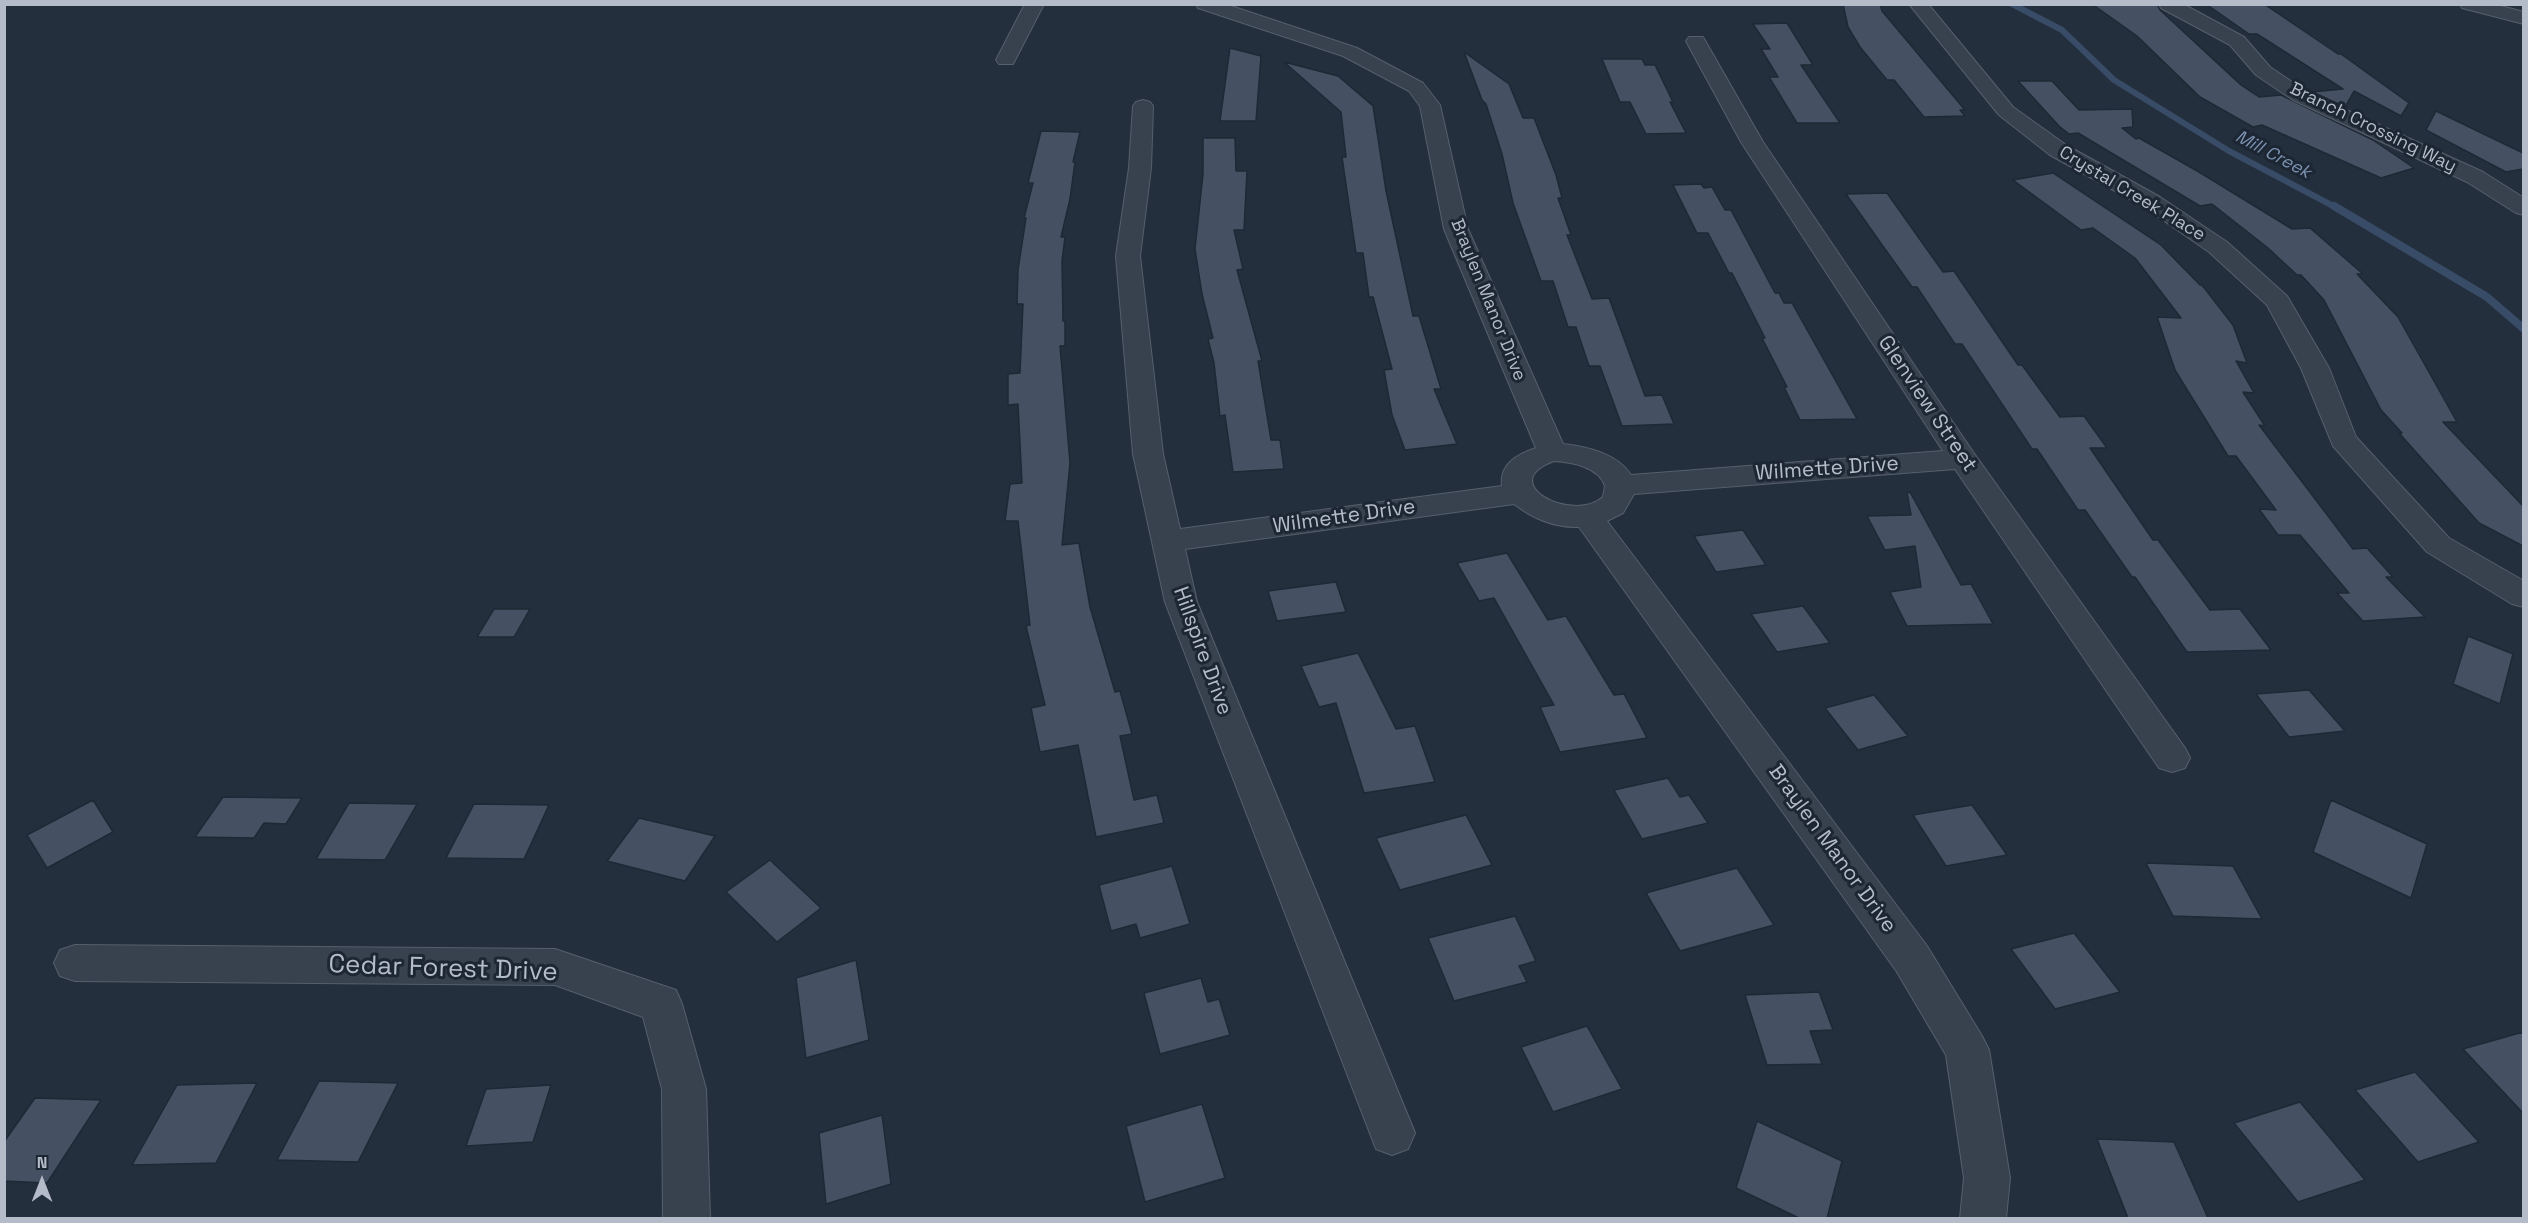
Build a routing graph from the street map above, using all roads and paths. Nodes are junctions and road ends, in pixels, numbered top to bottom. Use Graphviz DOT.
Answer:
graph roads {
  1 [pos="1035,4"];
  2 [pos="1205,4"];
  3 [pos="1918,4"];
  4 [pos="2168,4"];
  5 [pos="2469,4"];
  6 [pos="2523,18"];
  7 [pos="1696,41"];
  8 [pos="1006,60"];
  9 [pos="1143,106"];
  10 [pos="2523,208"];
  11 [pos="1552,452"];
  12 [pos="1963,459"];
  13 [pos="1620,484"];
  14 [pos="1520,493"];
  15 [pos="1588,517"];
  16 [pos="1167,541"];
  17 [pos="2523,596"];
  18 [pos="2172,758"];
  19 [pos="75,963"];
  20 [pos="1392,1133"];
  21 [pos="687,1218"];
  22 [pos="1983,1218"];
  1 -- 8 [label="street"];
  2 -- 11 [label="street, Braylen Manor Drive"];
  3 -- 17 [label="street, Crystal Creek Place"];
  4 -- 10 [label="street, Branch Crossing Way"];
  5 -- 6 [label="street"];
  7 -- 12 [label="street, Glenview Street"];
  9 -- 16 [label="street, Hillspire Drive"];
  11 -- 13 [label="street"];
  11 -- 14 [label="street"];
  12 -- 13 [label="street, Wilmette Drive"];
  12 -- 18 [label="street, Glenview Street"];
  13 -- 15 [label="street"];
  14 -- 15 [label="street"];
  14 -- 16 [label="street, Wilmette Drive"];
  15 -- 22 [label="street, Braylen Manor Drive"];
  16 -- 20 [label="street, Hillspire Drive"];
  19 -- 21 [label="street, Cedar Forest Drive"];
}
